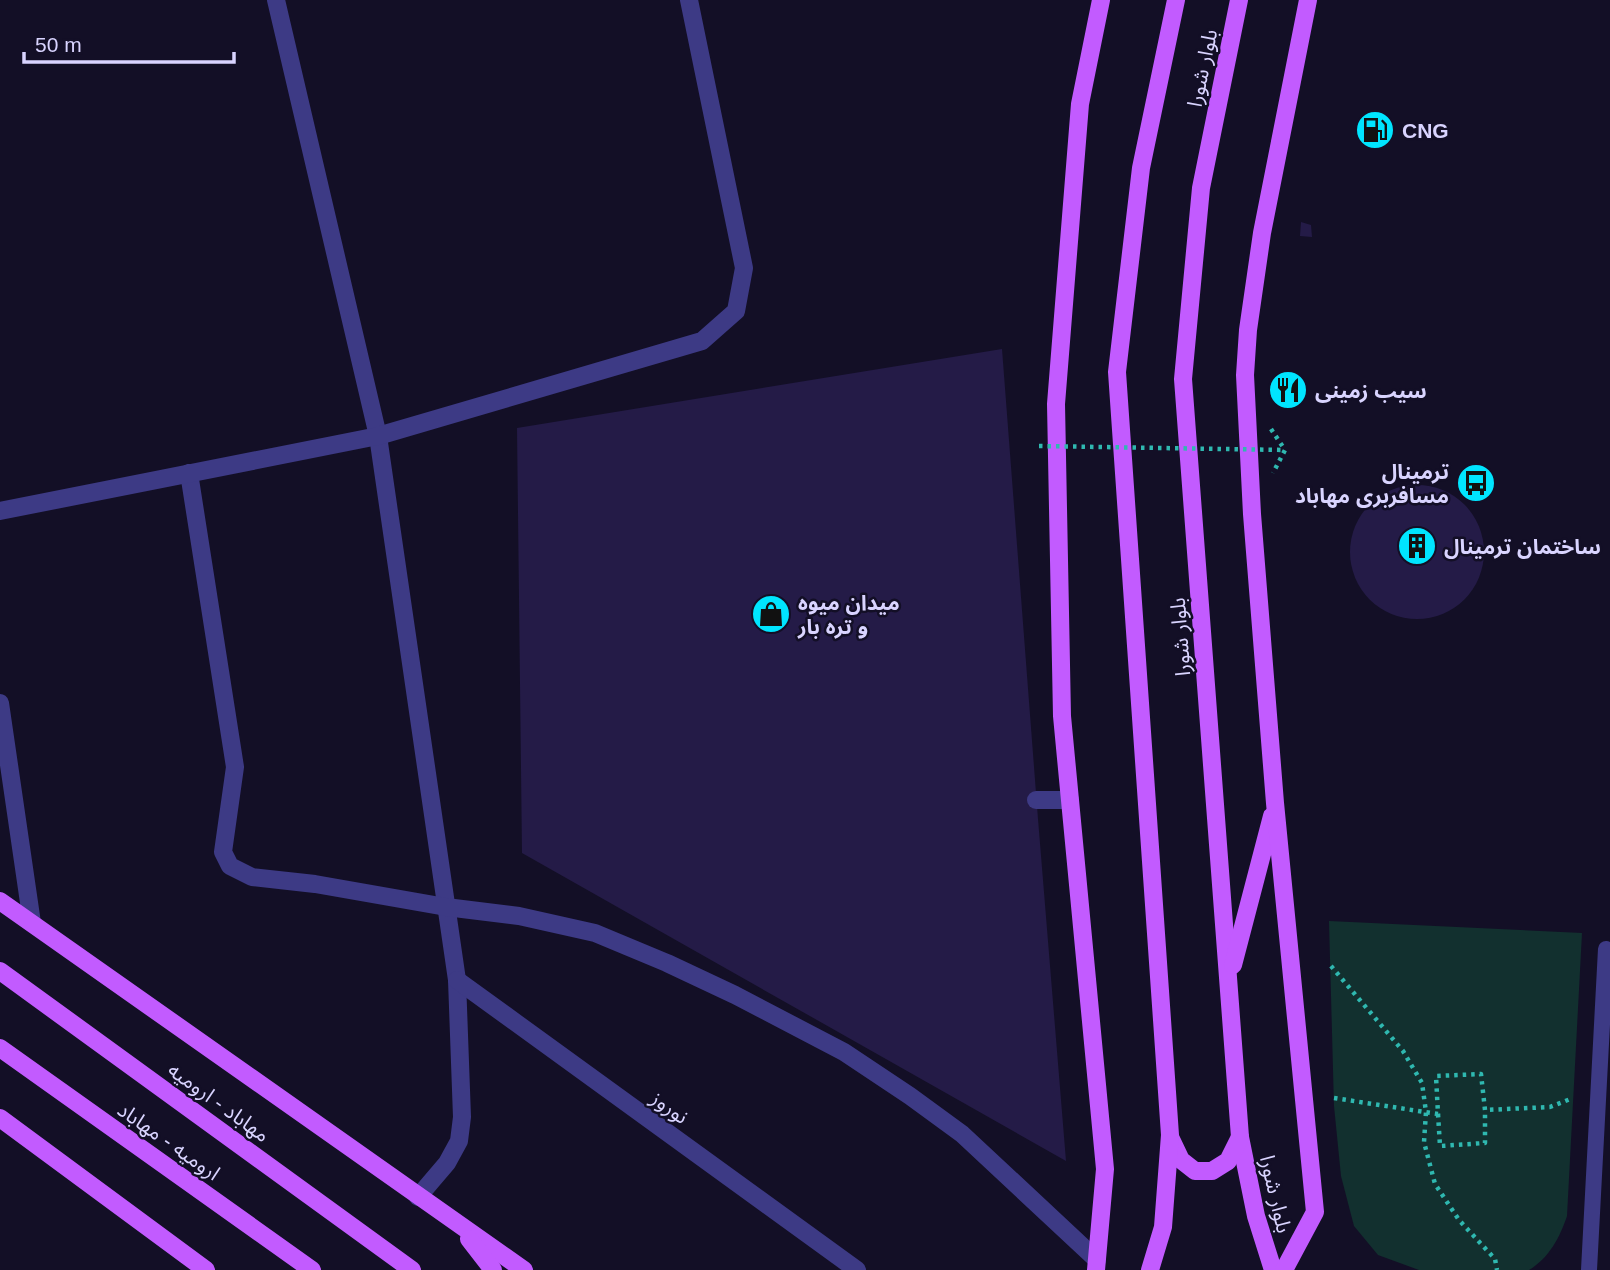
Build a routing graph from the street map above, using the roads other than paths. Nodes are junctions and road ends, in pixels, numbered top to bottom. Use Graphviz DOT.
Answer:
graph roads {
  1 [pos="276,0"];
  2 [pos="689,0"];
  3 [pos="1101,0"];
  4 [pos="1176,0"];
  5 [pos="1239,0"];
  6 [pos="1308,0"];
  7 [pos="378,436"];
  8 [pos="189,474"];
  9 [pos="0,511"];
  10 [pos="0,702"];
  11 [pos="1037,800"];
  12 [pos="1070,800"];
  13 [pos="1275,803"];
  14 [pos="0,901"];
  15 [pos="446,907"];
  16 [pos="32,923"];
  17 [pos="1606,949"];
  18 [pos="0,971"];
  19 [pos="1229,978"];
  20 [pos="457,981"];
  21 [pos="0,1048"];
  22 [pos="0,1118"];
  23 [pos="1170,1135"];
  24 [pos="1240,1137"];
  25 [pos="418,1197"];
  26 [pos="458,1224"];
  27 [pos="1097,1265"];
  28 [pos="206,1270"];
  29 [pos="312,1270"];
  30 [pos="412,1270"];
  31 [pos="493,1270"];
  32 [pos="523,1270"];
  33 [pos="857,1270"];
  34 [pos="1150,1270"];
  35 [pos="1273,1270"];
  36 [pos="1284,1270"];
  37 [pos="1589,1270"];
  1 -- 7 [label="street"];
  2 -- 7 [label="street"];
  3 -- 12 [label="main road"];
  4 -- 23 [label="main road, بلوار شورا"];
  5 -- 19 [label="main road, بلوار شورا"];
  6 -- 13 [label="main road"];
  7 -- 8 [label="street"];
  7 -- 15 [label="street"];
  8 -- 9 [label="street"];
  8 -- 15 [label="street"];
  10 -- 16 [label="street"];
  11 -- 12 [label="street"];
  12 -- 27 [label="main road"];
  13 -- 19 [label="main road"];
  13 -- 36 [label="main road"];
  14 -- 16 [label="main road"];
  15 -- 20 [label="street"];
  15 -- 27 [label="street"];
  16 -- 25 [label="main road"];
  17 -- 37 [label="lane"];
  18 -- 30 [label="main road, مهاباد - ارومیه"];
  19 -- 24 [label="main road, بلوار شورا"];
  20 -- 25 [label="street"];
  20 -- 33 [label="street, نوروز"];
  21 -- 29 [label="main road, ارومیه - مهاباد"];
  22 -- 28 [label="main road"];
  23 -- 24 [label="main road"];
  23 -- 34 [label="main road, بلوار شورا"];
  24 -- 35 [label="main road, بلوار شورا"];
  25 -- 26 [label="main road"];
  26 -- 31 [label="main road"];
  26 -- 32 [label="main road"];
}
